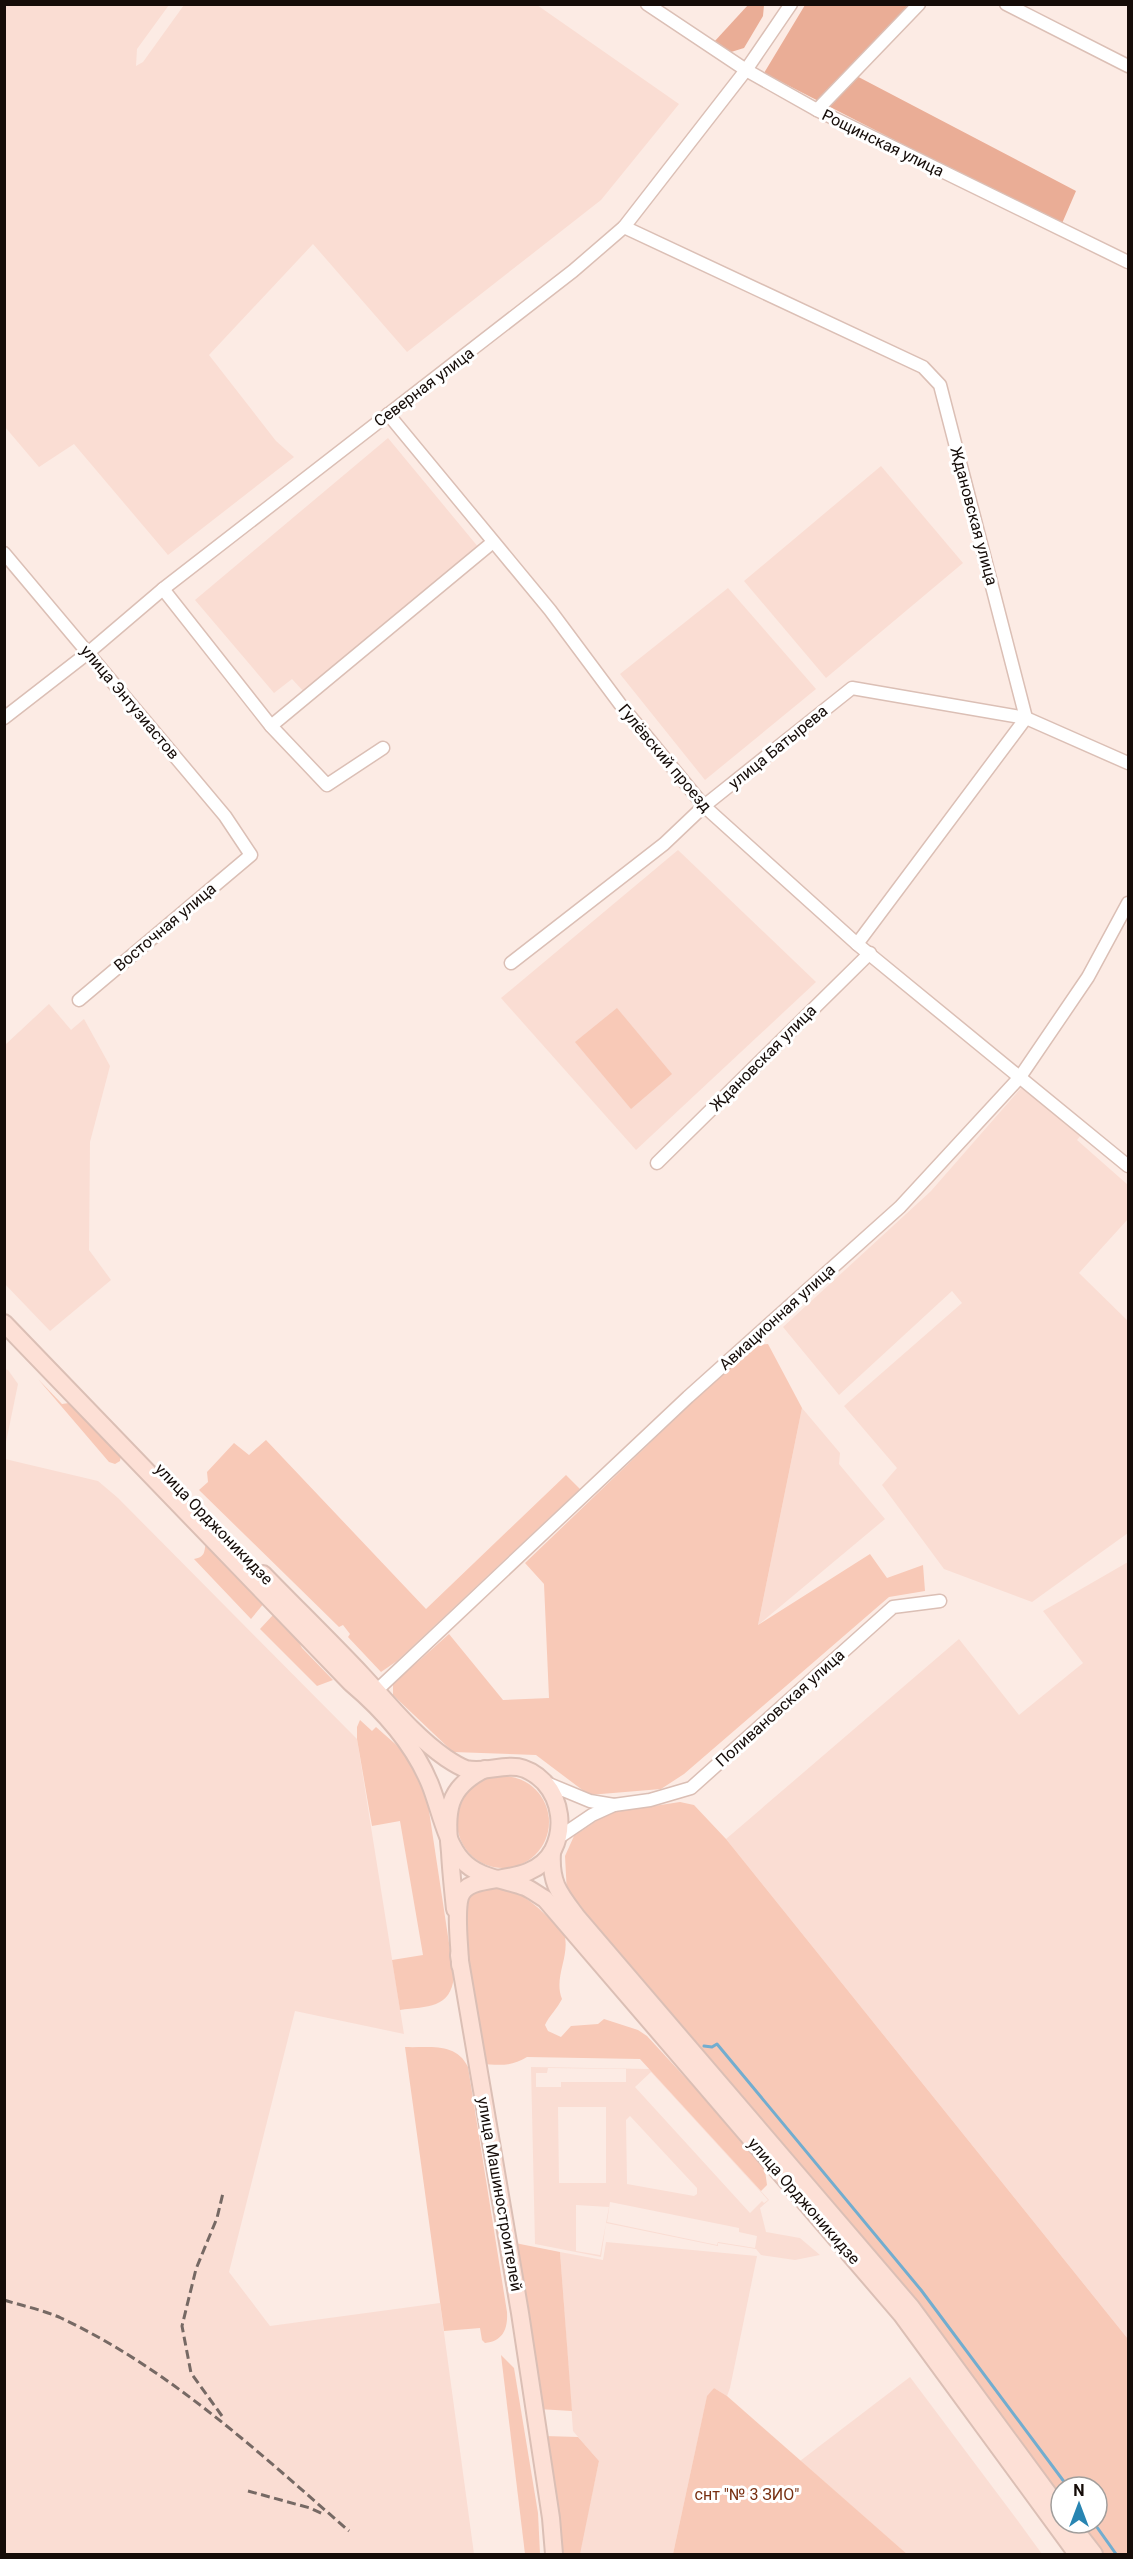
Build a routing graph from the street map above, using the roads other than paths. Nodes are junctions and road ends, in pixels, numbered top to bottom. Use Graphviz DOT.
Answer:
graph roads {
  1 [pos="647,4"];
  2 [pos="791,4"];
  3 [pos="919,4"];
  4 [pos="1006,4"];
  5 [pos="1128,66"];
  6 [pos="746,70"];
  7 [pos="816,110"];
  8 [pos="624,226"];
  9 [pos="1128,262"];
  10 [pos="388,414"];
  11 [pos="493,542"];
  12 [pos="4,552"];
  13 [pos="163,589"];
  14 [pos="89,652"];
  15 [pos="4,718"];
  16 [pos="1026,718"];
  17 [pos="270,726"];
  18 [pos="383,748"];
  19 [pos="1128,763"];
  20 [pos="704,806"];
  21 [pos="251,855"];
  22 [pos="1128,903"];
  23 [pos="1124,921"];
  24 [pos="857,944"];
  25 [pos="870,953"];
  26 [pos="511,963"];
  27 [pos="80,1000"];
  28 [pos="1020,1077"];
  29 [pos="657,1163"];
  30 [pos="1128,1166"];
  31 [pos="4,1310"];
  32 [pos="4,1323"];
  33 [pos="940,1601"];
  34 [pos="376,1691"];
  35 [pos="415,1743"];
  36 [pos="486,1768"];
  37 [pos="543,1782"];
  38 [pos="614,1805"];
  39 [pos="448,1834"];
  40 [pos="555,1845"];
  41 [pos="500,1879"];
  42 [pos="460,1965"];
  43 [pos="1049,2495"];
  44 [pos="1079,2535"];
  45 [pos="554,2554"];
  46 [pos="1077,2554"];
  47 [pos="1094,2554"];
  1 -- 6 [label="street, Рощинская улица"];
  2 -- 6 [label="street, Северная улица"];
  3 -- 7 [label="street"];
  4 -- 5 [label="street"];
  6 -- 7 [label="street, Рощинская улица"];
  6 -- 8 [label="street, Северная улица"];
  7 -- 9 [label="street, Рощинская улица"];
  8 -- 10 [label="street, Северная улица"];
  8 -- 16 [label="street, Ждановская улица"];
  10 -- 11 [label="street, Гулёвский проезд"];
  10 -- 13 [label="street, Северная улица"];
  11 -- 17 [label="street"];
  11 -- 20 [label="street, Гулёвский проезд"];
  12 -- 14 [label="street, улица Энтузиастов"];
  13 -- 14 [label="street, Северная улица"];
  13 -- 17 [label="street"];
  14 -- 15 [label="street, Северная улица"];
  14 -- 21 [label="street, улица Энтузиастов"];
  16 -- 19 [label="street, улица Батырева"];
  16 -- 20 [label="street, улица Батырева"];
  16 -- 24 [label="street"];
  17 -- 18 [label="street"];
  20 -- 24 [label="street, Гулёвский проезд"];
  20 -- 26 [label="street, улица Батырева"];
  21 -- 27 [label="street, Восточная улица"];
  22 -- 23 [label="street, Авиационная улица"];
  23 -- 28 [label="street, Авиационная улица"];
  24 -- 25 [label="street, Гулёвский проезд"];
  25 -- 28 [label="street, Гулёвский проезд"];
  25 -- 29 [label="street, Ждановская улица"];
  28 -- 30 [label="street, Гулёвский проезд"];
  28 -- 34 [label="street, Авиационная улица"];
  31 -- 34 [label="main road, улица Орджоникидзе"];
  32 -- 35 [label="main road, улица Орджоникидзе"];
  33 -- 38 [label="street, Поливановская улица"];
  34 -- 35 [label="main road, улица Орджоникидзе"];
  35 -- 36 [label="main road"];
  35 -- 39 [label="main road"];
  36 -- 37 [label="main road"];
  36 -- 39 [label="main road"];
  37 -- 38 [label="street"];
  37 -- 40 [label="main road"];
  38 -- 40 [label="street"];
  39 -- 41 [label="main road"];
  39 -- 42 [label="main road, улица Машиностроителей"];
  40 -- 41 [label="main road"];
  40 -- 43 [label="main road, улица Орджоникидзе"];
  41 -- 42 [label="main road"];
  41 -- 46 [label="main road, улица Орджоникидзе"];
  42 -- 45 [label="main road, улица Машиностроителей"];
  44 -- 47 [label="main road"];
}
